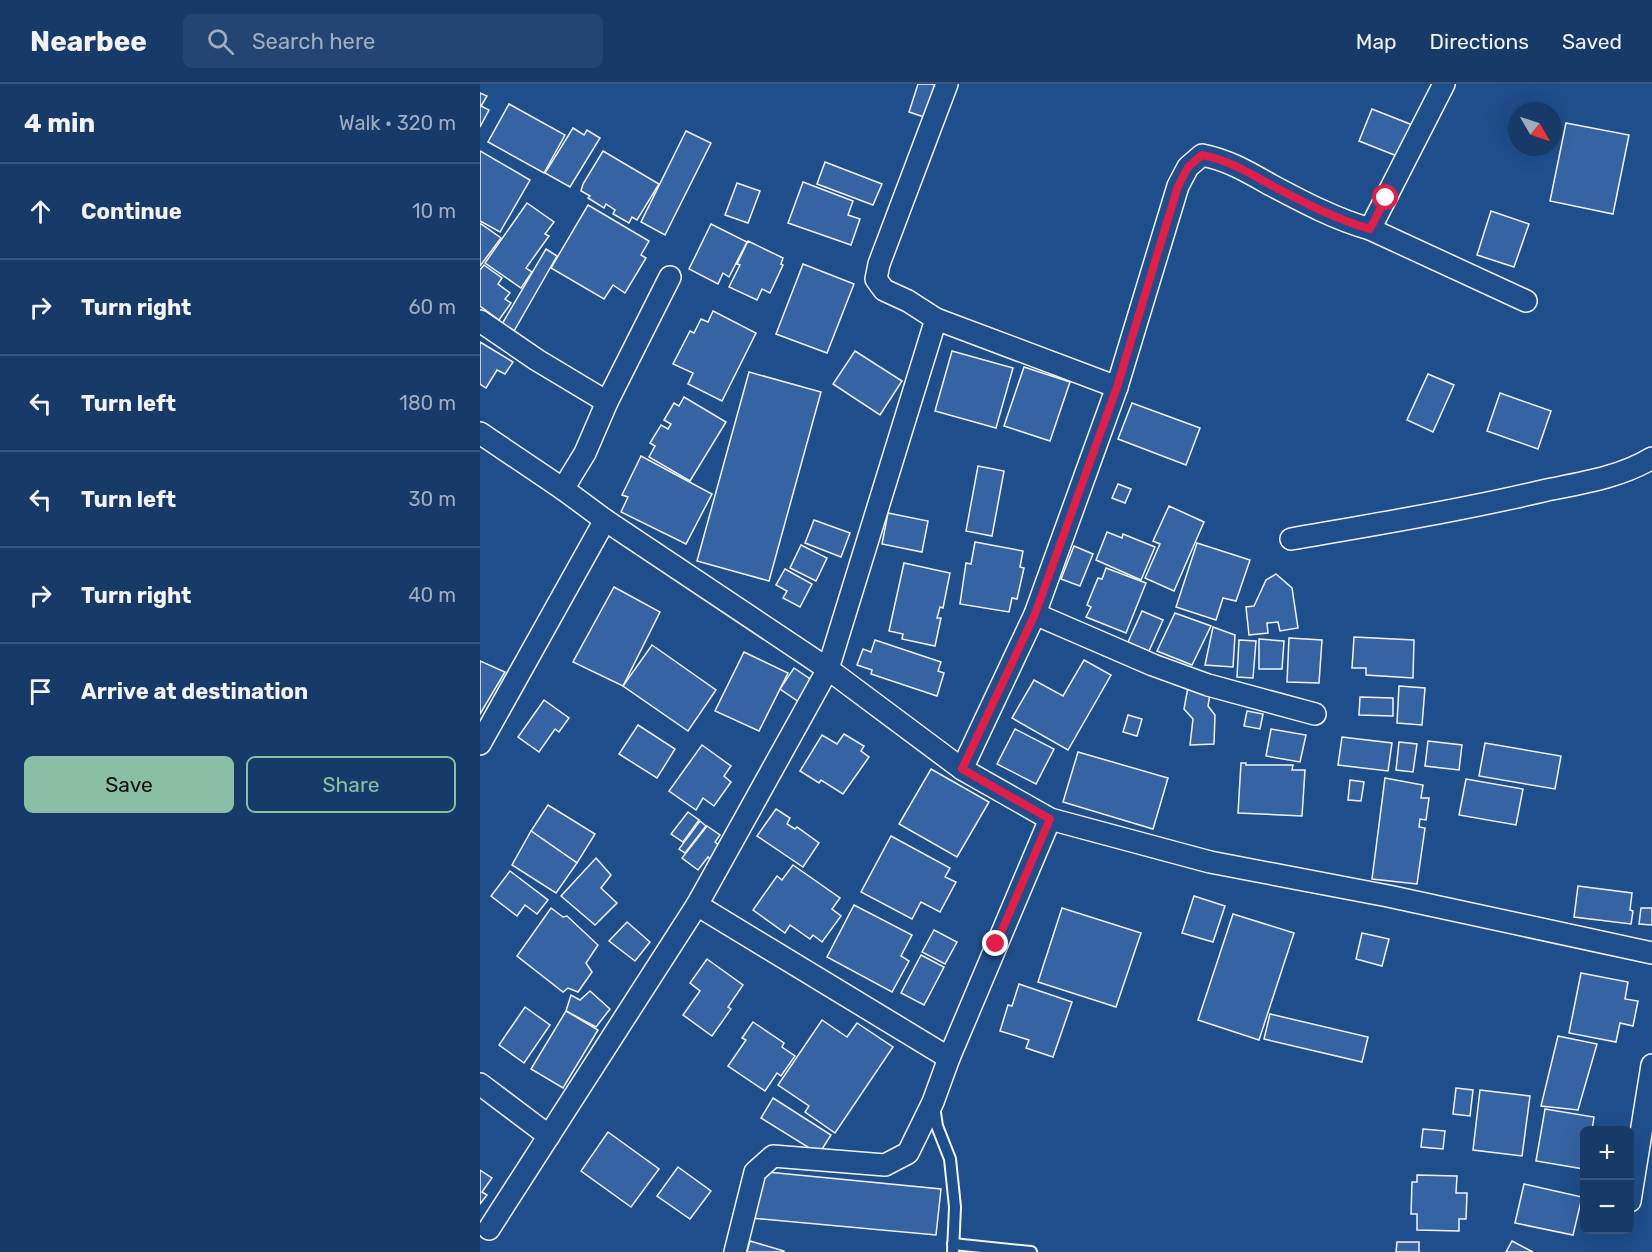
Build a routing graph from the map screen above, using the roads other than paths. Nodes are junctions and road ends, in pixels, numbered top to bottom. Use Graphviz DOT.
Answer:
graph roads {
  1 [pos="947,84"];
  2 [pos="1444,84"];
  3 [pos="1370,229"];
  4 [pos="670,277"];
  5 [pos="1527,301"];
  6 [pos="936,319"];
  7 [pos="480,321"];
  8 [pos="1117,387"];
  9 [pos="608,402"];
  10 [pos="480,433"];
  11 [pos="1652,458"];
  12 [pos="563,489"];
  13 [pos="605,520"];
  14 [pos="1291,539"];
  15 [pos="1035,614"];
  16 [pos="828,669"];
  17 [pos="1315,714"];
  18 [pos="480,744"];
  19 [pos="962,769"];
  20 [pos="1050,819"];
  21 [pos="697,905"];
  22 [pos="1652,953"];
  23 [pos="949,1058"];
  24 [pos="1652,1065"];
  25 [pos="480,1084"];
  26 [pos="933,1102"];
  27 [pos="549,1136"];
  28 [pos="1633,1180"];
  29 [pos="489,1229"];
  30 [pos="953,1248"];
  31 [pos="735,1252"];
  32 [pos="1032,1252"];
  1 -- 6 [label="street"];
  2 -- 3 [label="street"];
  3 -- 5 [label="street"];
  3 -- 8 [label="street"];
  4 -- 9 [label="street"];
  6 -- 8 [label="street"];
  6 -- 16 [label="street"];
  7 -- 9 [label="street"];
  8 -- 15 [label="street"];
  9 -- 12 [label="street"];
  10 -- 12 [label="street"];
  11 -- 14 [label="street"];
  12 -- 13 [label="street"];
  13 -- 16 [label="street"];
  13 -- 18 [label="street"];
  15 -- 17 [label="street"];
  15 -- 19 [label="street"];
  16 -- 19 [label="street"];
  16 -- 21 [label="street"];
  19 -- 20 [label="street"];
  20 -- 22 [label="street"];
  20 -- 23 [label="street"];
  21 -- 23 [label="street"];
  21 -- 27 [label="street"];
  23 -- 26 [label="street"];
  24 -- 28 [label="street"];
  25 -- 27 [label="street"];
  26 -- 30 [label="lane"];
  26 -- 31 [label="street"];
  27 -- 29 [label="street"];
  30 -- 32 [label="lane"];
}
